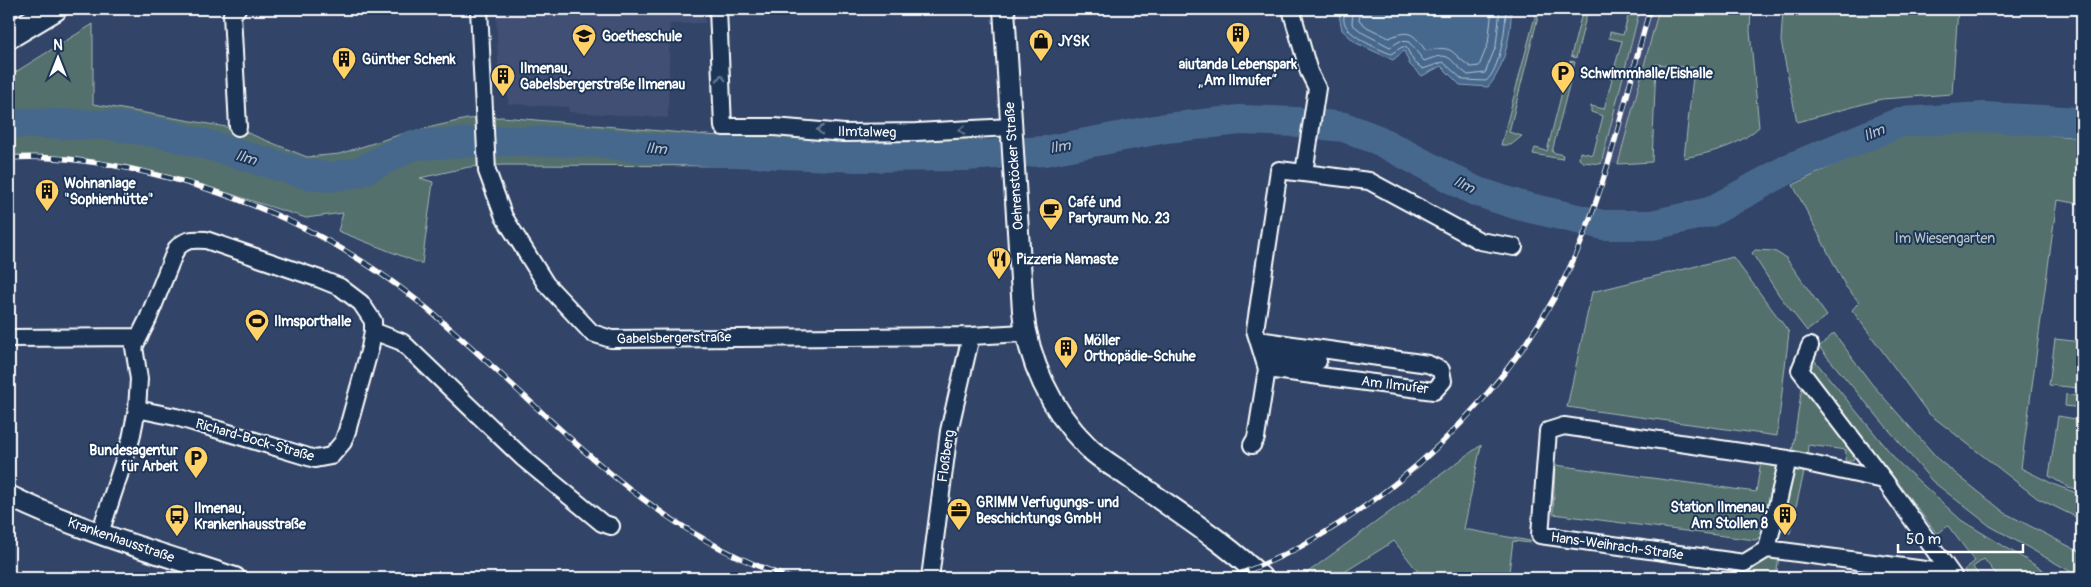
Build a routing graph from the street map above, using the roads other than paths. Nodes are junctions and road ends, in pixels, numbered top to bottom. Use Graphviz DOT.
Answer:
graph roads {
  1 [pos="54,9"];
  2 [pos="479,9"];
  3 [pos="718,9"];
  4 [pos="1004,9"];
  5 [pos="1291,9"];
  6 [pos="232,10"];
  7 [pos="9,36"];
  8 [pos="238,127"];
  9 [pos="1012,143"];
  10 [pos="1304,173"];
  11 [pos="1514,247"];
  12 [pos="373,331"];
  13 [pos="1025,333"];
  14 [pos="971,336"];
  15 [pos="138,337"];
  16 [pos="9,338"];
  17 [pos="1258,340"];
  18 [pos="1810,346"];
  19 [pos="1318,361"];
  20 [pos="1265,362"];
  21 [pos="137,410"];
  22 [pos="1252,444"];
  23 [pos="1788,459"];
  24 [pos="1884,480"];
  25 [pos="9,496"];
  26 [pos="611,526"];
  27 [pos="100,533"];
  28 [pos="1767,549"];
  29 [pos="1952,575"];
  30 [pos="235,578"];
  31 [pos="930,578"];
  32 [pos="1262,578"];
  1 -- 7 [label="main road"];
  2 -- 14 [label="street, Gabelsbergerstraße"];
  9 -- 3 [label="street, Ilmtalweg, one-way"];
  4 -- 9 [label="street, Oehrenstöcker Straße"];
  5 -- 10 [label="street"];
  6 -- 8 [label="street"];
  9 -- 13 [label="street, Oehrenstöcker Straße"];
  10 -- 11 [label="street"];
  10 -- 17 [label="street"];
  12 -- 15 [label="street"];
  12 -- 21 [label="street, Richard-Bock-Straße"];
  12 -- 26 [label="street"];
  13 -- 14 [label="street, Gabelsbergerstraße"];
  13 -- 32 [label="street, Oehrenstöcker Straße"];
  14 -- 31 [label="street, Floßberg"];
  15 -- 16 [label="street"];
  15 -- 21 [label="street"];
  17 -- 20 [label="street"];
  17 -- 20 [label="street, Am Ilmufer"];
  18 -- 24 [label="street"];
  19 -- 20 [label="street"];
  20 -- 22 [label="street"];
  21 -- 27 [label="street"];
  23 -- 24 [label="street, Hans-Weihrach-Straße"];
  23 -- 28 [label="street"];
  23 -- 28 [label="street, Hans-Weihrach-Straße"];
  24 -- 29 [label="street"];
  25 -- 27 [label="street, Krankenhausstraße"];
  27 -- 30 [label="street, Krankenhausstraße"];
  28 -- 29 [label="street"];
}
